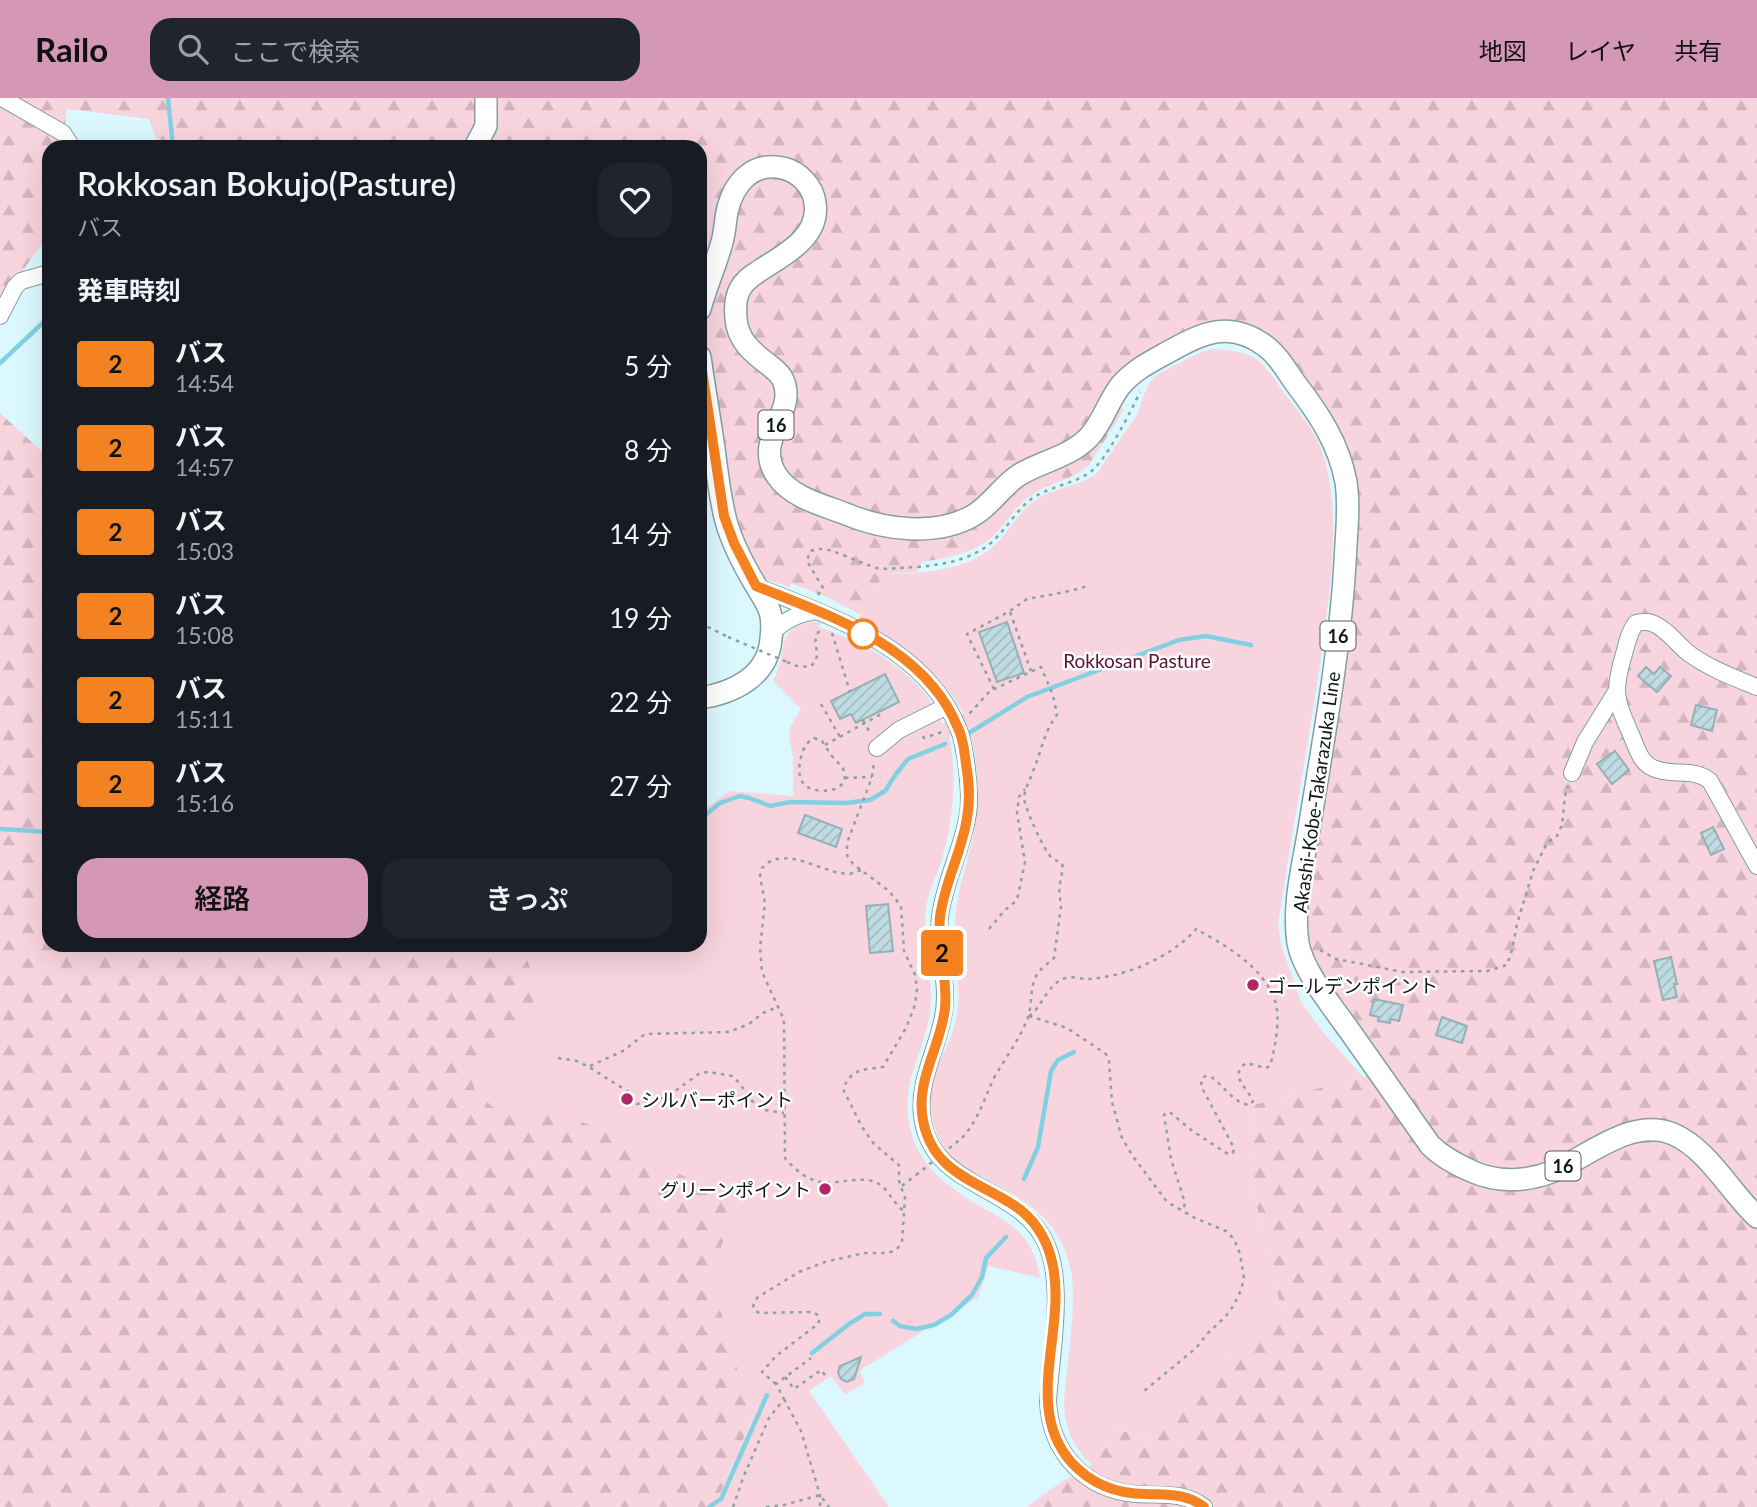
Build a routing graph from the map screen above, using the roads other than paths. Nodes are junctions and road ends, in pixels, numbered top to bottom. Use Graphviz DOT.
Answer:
graph roads {
  1 [pos="2,98"];
  2 [pos="486,98"];
  3 [pos="68,140"];
  4 [pos="479,140"];
  5 [pos="42,274"];
  6 [pos="707,288"];
  7 [pos="0,316"];
  8 [pos="707,403"];
  9 [pos="756,586"];
  10 [pos="818,603"];
  11 [pos="772,633"];
  12 [pos="1757,687"];
  13 [pos="1616,692"];
  14 [pos="707,697"];
  15 [pos="956,719"];
  16 [pos="877,748"];
  17 [pos="1572,773"];
  18 [pos="1757,866"];
  19 [pos="1757,1217"];
  20 [pos="1204,1507"];
  1 -- 3 [label="street"];
  2 -- 4 [label="main road"];
  5 -- 7 [label="street"];
  6 -- 19 [label="main road, Akashi-Kobe-Takarazuka Line / 16"];
  8 -- 9 [label="main road"];
  9 -- 10 [label="street"];
  9 -- 11 [label="main road"];
  10 -- 11 [label="street"];
  10 -- 15 [label="street"];
  11 -- 14 [label="main road"];
  12 -- 13 [label="street"];
  13 -- 17 [label="street"];
  13 -- 18 [label="street"];
  15 -- 16 [label="street"];
  15 -- 20 [label="street"];
}
